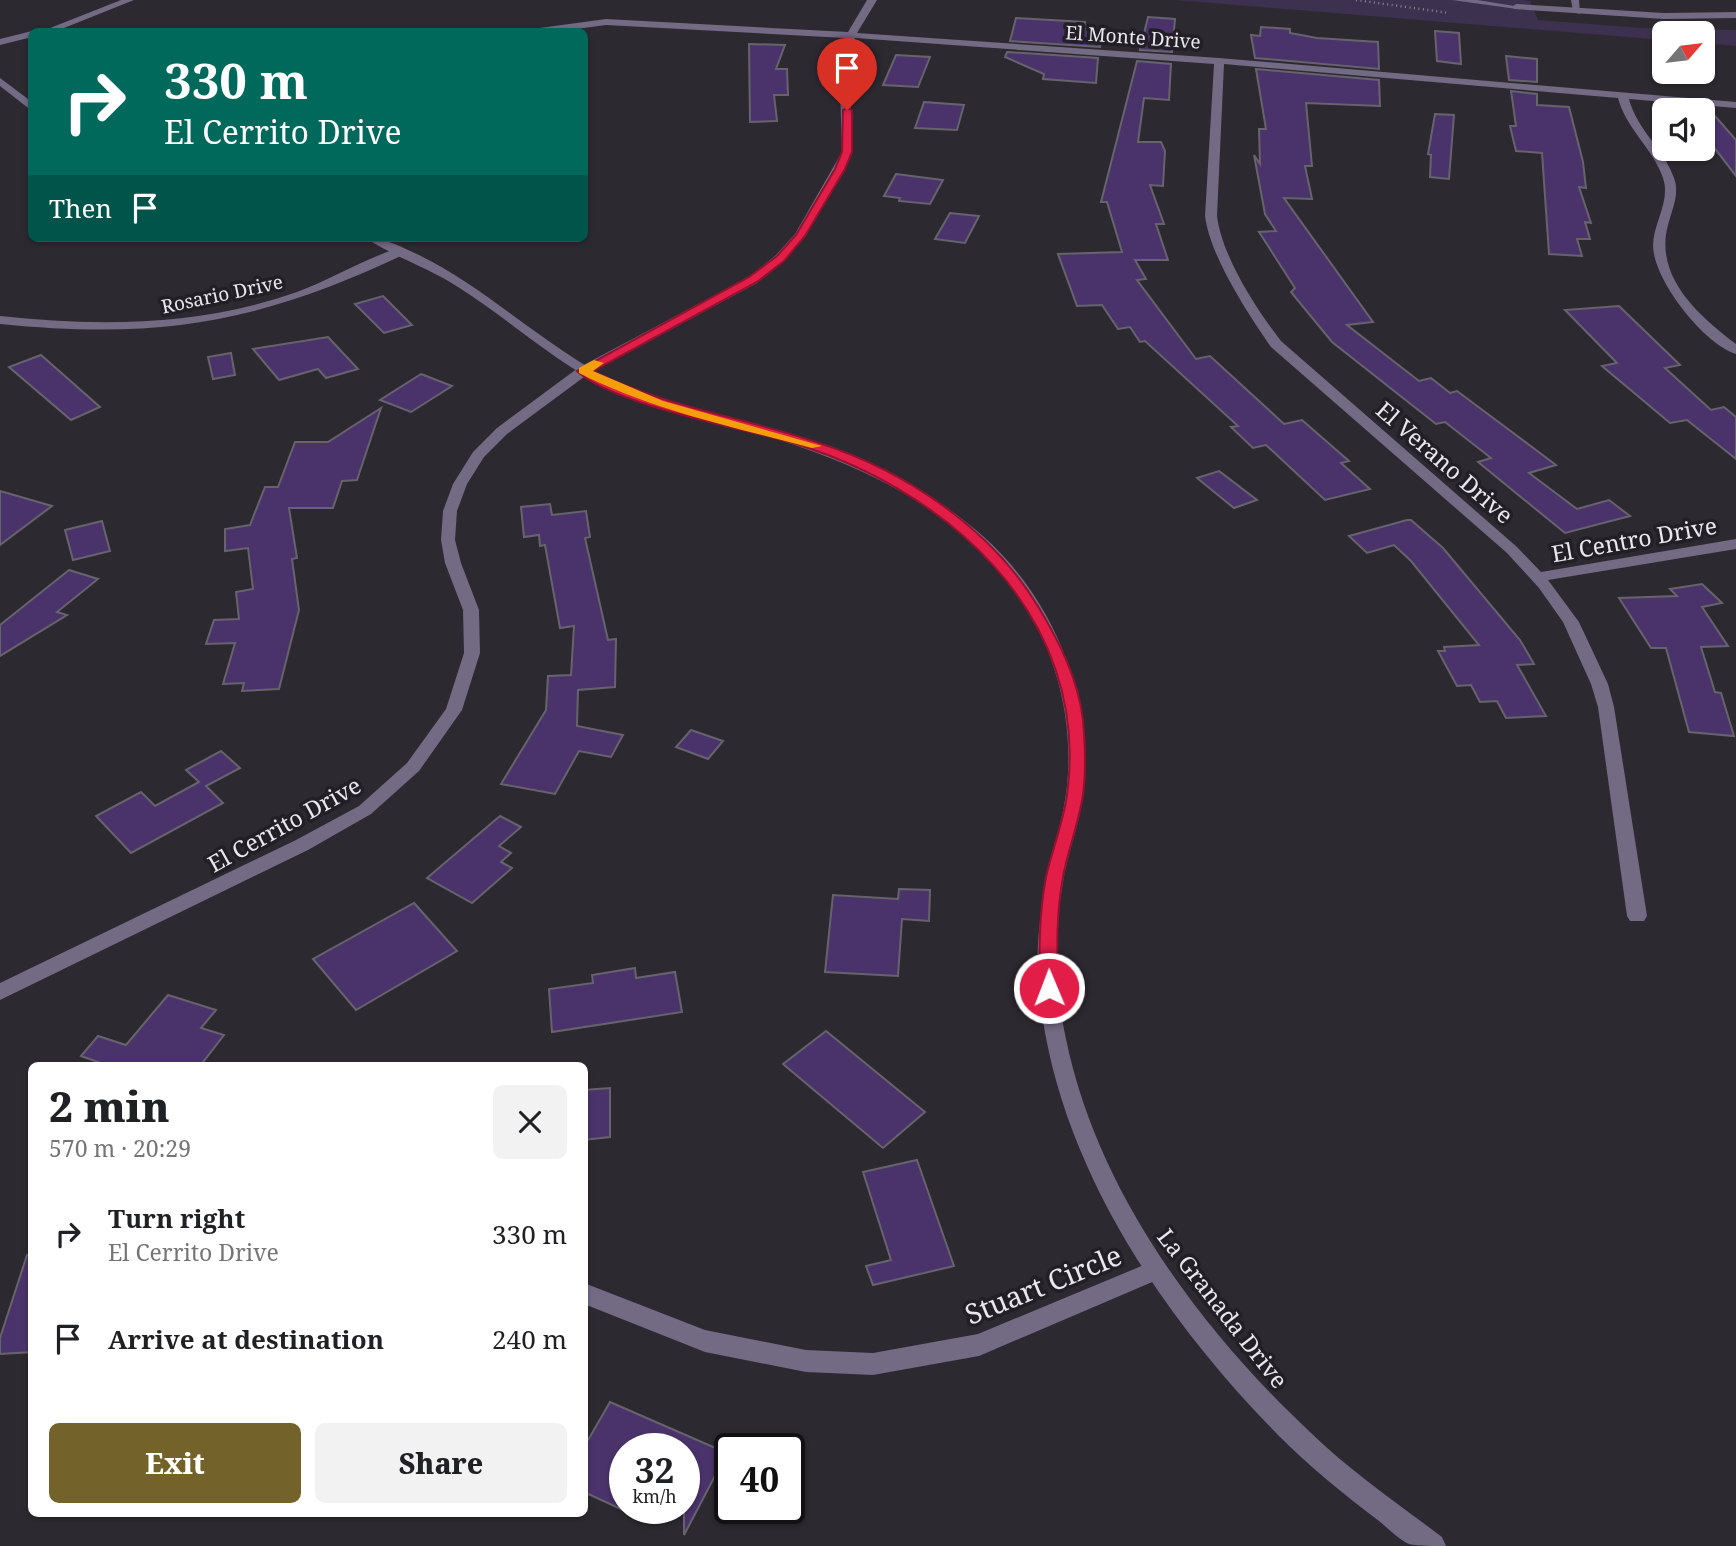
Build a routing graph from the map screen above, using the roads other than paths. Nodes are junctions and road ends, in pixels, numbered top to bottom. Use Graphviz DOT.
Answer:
graph roads {
  1 [pos="129,0"];
  2 [pos="872,0"];
  3 [pos="1456,0"];
  4 [pos="1575,0"];
  5 [pos="1517,7"];
  6 [pos="1577,12"];
  7 [pos="1736,15"];
  8 [pos="55,28"];
  9 [pos="559,28"];
  10 [pos="28,35"];
  11 [pos="851,35"];
  12 [pos="0,42"];
  13 [pos="1219,61"];
  14 [pos="0,81"];
  15 [pos="1623,96"];
  16 [pos="28,105"];
  17 [pos="1736,106"];
  18 [pos="381,242"];
  19 [pos="401,251"];
  20 [pos="0,320"];
  21 [pos="1736,351"];
  22 [pos="583,371"];
  23 [pos="1736,544"];
  24 [pos="1539,578"];
  25 [pos="1637,916"];
  26 [pos="0,992"];
  27 [pos="1156,1270"];
  28 [pos="588,1295"];
  29 [pos="1433,1546"];
  1 -- 8 [label="street"];
  2 -- 11 [label="street, El Cerrito Drive"];
  3 -- 5 [label="lane"];
  4 -- 6 [label="lane"];
  5 -- 6 [label="street"];
  6 -- 7 [label="street"];
  9 -- 11 [label="street, El Monte Drive"];
  10 -- 12 [label="street"];
  11 -- 13 [label="street, El Monte Drive"];
  11 -- 22 [label="street, El Cerrito Drive"];
  13 -- 15 [label="street, El Monte Drive"];
  13 -- 24 [label="street, El Verano Drive"];
  14 -- 16 [label="street"];
  15 -- 17 [label="street, El Monte Drive"];
  15 -- 21 [label="street"];
  18 -- 19 [label="street, La Granada Drive"];
  19 -- 20 [label="street, Rosario Drive"];
  19 -- 22 [label="street, La Granada Drive"];
  22 -- 26 [label="street, El Cerrito Drive"];
  22 -- 27 [label="street, La Granada Drive"];
  23 -- 24 [label="street, El Centro Drive"];
  24 -- 25 [label="street, El Verano Drive"];
  27 -- 28 [label="street, Stuart Circle"];
  27 -- 29 [label="street, La Granada Drive"];
}
